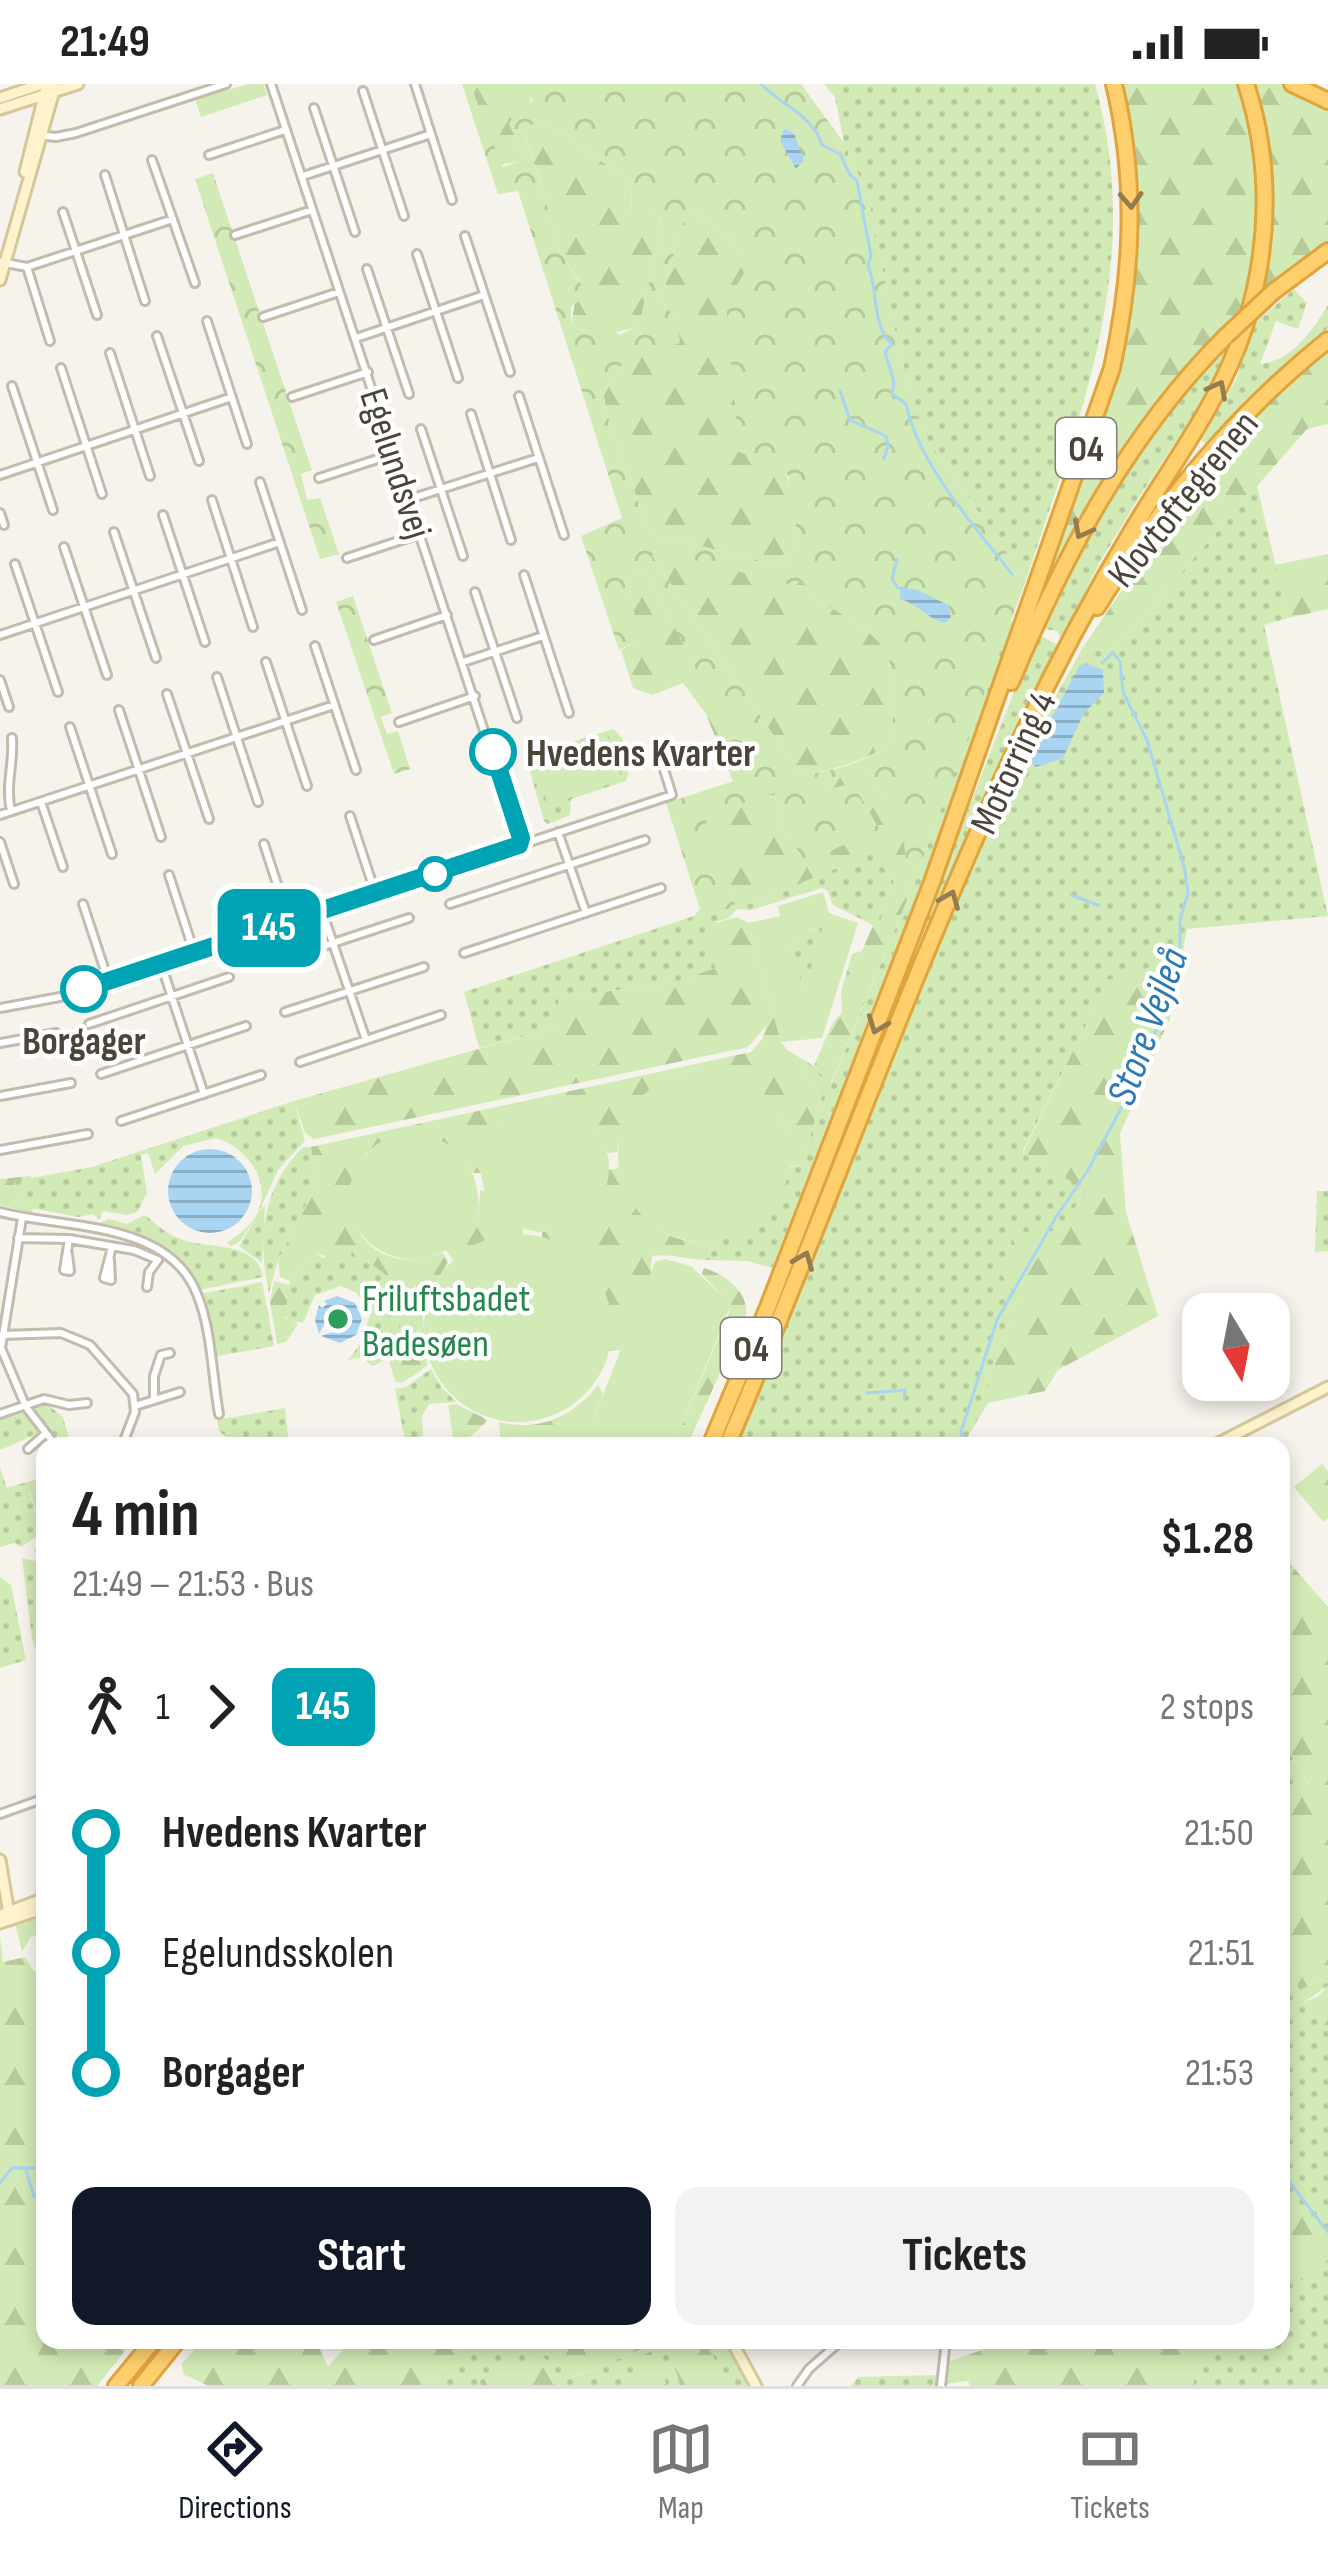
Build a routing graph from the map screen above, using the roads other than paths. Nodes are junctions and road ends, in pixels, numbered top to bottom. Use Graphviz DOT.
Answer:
graph roads {
  1 [pos="78,84"];
  2 [pos="226,84"];
  3 [pos="415,84"];
  4 [pos="1114,84"];
  5 [pos="1246,84"];
  6 [pos="1292,84"];
  7 [pos="1302,84"];
  8 [pos="272,86"];
  9 [pos="50,87"];
  10 [pos="363,91"];
  11 [pos="1328,98"];
  12 [pos="0,104"];
  13 [pos="314,108"];
  14 [pos="286,130"];
  15 [pos="431,134"];
  16 [pos="38,135"];
  17 [pos="382,150"];
  18 [pos="209,155"];
  19 [pos="152,160"];
  20 [pos="333,166"];
  21 [pos="105,176"];
  22 [pos="302,176"];
  23 [pos="452,200"];
  24 [pos="313,209"];
  25 [pos="63,212"];
  26 [pos="404,216"];
  27 [pos="172,220"];
  28 [pos="355,232"];
  29 [pos="235,235"];
  30 [pos="124,236"];
  31 [pos="465,236"];
  32 [pos="75,250"];
  33 [pos="1328,251"];
  34 [pos="417,254"];
  35 [pos="2,262"];
  36 [pos="27,267"];
  37 [pos="367,269"];
  38 [pos="0,280"];
  39 [pos="194,283"];
  40 [pos="340,291"];
  41 [pos="484,296"];
  42 [pos="145,301"];
  43 [pos="436,312"];
  44 [pos="97,315"];
  45 [pos="263,317"];
  46 [pos="207,321"];
  47 [pos="386,328"];
  48 [pos="158,336"];
  49 [pos="356,338"];
  50 [pos="1328,340"];
  51 [pos="50,341"];
  52 [pos="110,353"];
  53 [pos="61,368"];
  54 [pos="368,372"];
  55 [pos="510,372"];
  56 [pos="458,378"];
  57 [pos="12,386"];
  58 [pos="409,394"];
  59 [pos="519,396"];
  60 [pos="232,397"];
  61 [pos="292,397"];
  62 [pos="184,414"];
  63 [pos="471,414"];
  64 [pos="421,429"];
  65 [pos="135,430"];
  66 [pos="247,444"];
  67 [pos="87,446"];
  68 [pos="393,454"];
  69 [pos="538,458"];
  70 [pos="200,461"];
  71 [pos="37,464"];
  72 [pos="489,474"];
  73 [pos="0,476"];
  74 [pos="150,476"];
  75 [pos="319,478"];
  76 [pos="260,482"];
  77 [pos="441,490"];
  78 [pos="102,494"];
  79 [pos="212,500"];
  80 [pos="409,500"];
  81 [pos="53,510"];
  82 [pos="0,513"];
  83 [pos="163,515"];
  84 [pos="4,525"];
  85 [pos="114,532"];
  86 [pos="420,534"];
  87 [pos="564,535"];
  88 [pos="511,540"];
  89 [pos="280,542"];
  90 [pos="64,547"];
  91 [pos="463,556"];
  92 [pos="231,558"];
  93 [pos="347,558"];
  94 [pos="15,564"];
  95 [pos="182,574"];
  96 [pos="524,575"];
  97 [pos="133,590"];
  98 [pos="475,592"];
  99 [pos="84,606"];
  100 [pos="302,610"];
  101 [pos="447,615"];
  102 [pos="34,622"];
  103 [pos="254,627"];
  104 [pos="0,634"];
  105 [pos="543,636"];
  106 [pos="374,640"];
  107 [pos="205,642"];
  108 [pos="315,646"];
  109 [pos="494,652"];
  110 [pos="156,658"];
  111 [pos="266,662"];
  112 [pos="463,662"];
  113 [pos="1055,672"];
  114 [pos="107,675"];
  115 [pos="217,677"];
  116 [pos="0,680"];
  117 [pos="58,692"];
  118 [pos="167,694"];
  119 [pos="475,696"];
  120 [pos="334,705"];
  121 [pos="9,707"];
  122 [pos="119,710"];
  123 [pos="569,713"];
  124 [pos="517,718"];
  125 [pos="285,721"];
  126 [pos="399,722"];
  127 [pos="70,727"];
  128 [pos="236,737"];
  129 [pos="12,738"];
  130 [pos="656,744"];
  131 [pos="187,753"];
  132 [pos="138,769"];
  133 [pos="356,770"];
  134 [pos="89,785"];
  135 [pos="307,786"];
  136 [pos="963,798"];
  137 [pos="41,801"];
  138 [pos="258,802"];
  139 [pos="11,811"];
  140 [pos="0,815"];
  141 [pos="350,816"];
  142 [pos="209,819"];
  143 [pos="558,832"];
  144 [pos="160,837"];
  145 [pos="645,840"];
  146 [pos="0,842"];
  147 [pos="521,843"];
  148 [pos="264,844"];
  149 [pos="112,854"];
  150 [pos="569,865"];
  151 [pos="63,867"];
  152 [pos="169,875"];
  153 [pos="14,884"];
  154 [pos="661,888"];
  155 [pos="376,893"];
  156 [pos="83,904"];
  157 [pos="450,904"];
  158 [pos="322,910"];
  159 [pos="586,913"];
  160 [pos="409,918"];
  161 [pos="290,922"];
  162 [pos="334,943"];
  163 [pos="195,953"];
  164 [pos="464,953"];
  165 [pos="160,964"];
  166 [pos="269,964"];
  167 [pos="424,967"];
  168 [pos="229,977"];
  169 [pos="108,981"];
  170 [pos="350,992"];
  171 [pos="171,997"];
  172 [pos="0,1008"];
  173 [pos="285,1012"];
  174 [pos="441,1016"];
  175 [pos="88,1024"];
  176 [pos="246,1026"];
  177 [pos="56,1033"];
  178 [pos="366,1040"];
  179 [pos="0,1043"];
  180 [pos="188,1045"];
  181 [pos="300,1062"];
  182 [pos="100,1074"];
  183 [pos="261,1075"];
  184 [pos="71,1083"];
  185 [pos="204,1094"];
  186 [pos="0,1096"];
  187 [pos="121,1121"];
  188 [pos="88,1134"];
  189 [pos="0,1150"];
  190 [pos="0,1215"];
  191 [pos="22,1218"];
  192 [pos="18,1238"];
  193 [pos="69,1239"];
  194 [pos="112,1246"];
  195 [pos="68,1254"];
  196 [pos="110,1260"];
  197 [pos="147,1287"];
  198 [pos="3,1335"];
  199 [pos="0,1348"];
  200 [pos="170,1353"];
  201 [pos="1328,1387"];
  202 [pos="180,1392"];
  203 [pos="154,1400"];
  204 [pos="87,1403"];
  205 [pos="135,1406"];
  206 [pos="26,1407"];
  207 [pos="0,1414"];
  208 [pos="219,1414"];
  209 [pos="45,1434"];
  210 [pos="41,1437"];
  211 [pos="48,1437"];
  212 [pos="125,1437"];
  213 [pos="714,1437"];
  214 [pos="731,1437"];
  215 [pos="1231,1437"];
  216 [pos="36,1441"];
  217 [pos="28,1448"];
  218 [pos="36,1801"];
  219 [pos="0,1814"];
  220 [pos="0,1860"];
  221 [pos="1,1877"];
  222 [pos="36,1902"];
  223 [pos="36,1910"];
  224 [pos="5,1917"];
  225 [pos="147,2349"];
  226 [pos="171,2349"];
  227 [pos="736,2349"];
  228 [pos="831,2349"];
  229 [pos="945,2349"];
  230 [pos="116,2386"];
  231 [pos="141,2386"];
  232 [pos="757,2386"];
  233 [pos="796,2386"];
  234 [pos="941,2386"];
  1 -- 9 [label="street"];
  2 -- 16 [label="street"];
  3 -- 15 [label="street"];
  4 -- 136 [label="highway, Motorring 4 / O4, one-way"];
  113 -- 5 [label="highway, Motorring 4 / O4, one-way"];
  6 -- 11 [label="highway"];
  7 -- 11 [label="highway"];
  8 -- 14 [label="street, Egelundsvej"];
  9 -- 12 [label="street"];
  9 -- 16 [label="street"];
  10 -- 17 [label="street"];
  13 -- 20 [label="street"];
  14 -- 18 [label="street"];
  14 -- 22 [label="street, Egelundsvej"];
  15 -- 17 [label="street"];
  15 -- 23 [label="street"];
  16 -- 35 [label="street"];
  17 -- 20 [label="street"];
  17 -- 26 [label="street"];
  19 -- 27 [label="street"];
  20 -- 22 [label="street"];
  20 -- 28 [label="street"];
  21 -- 30 [label="street"];
  22 -- 24 [label="street, Egelundsvej"];
  24 -- 29 [label="street"];
  24 -- 40 [label="street, Egelundsvej"];
  25 -- 32 [label="street"];
  27 -- 30 [label="street"];
  27 -- 39 [label="street"];
  30 -- 32 [label="street"];
  30 -- 42 [label="street"];
  31 -- 41 [label="street"];
  32 -- 36 [label="street"];
  32 -- 44 [label="street"];
  33 -- 136 [label="highway, Klovtoftegrenen, one-way, bridge"];
  34 -- 43 [label="street"];
  35 -- 36 [label="street"];
  35 -- 38 [label="street"];
  36 -- 51 [label="street"];
  37 -- 47 [label="street"];
  40 -- 45 [label="street"];
  40 -- 49 [label="street, Egelundsvej"];
  41 -- 43 [label="street"];
  41 -- 55 [label="street"];
  43 -- 47 [label="street"];
  43 -- 56 [label="street"];
  46 -- 60 [label="street"];
  47 -- 49 [label="street"];
  47 -- 58 [label="street"];
  48 -- 62 [label="street"];
  49 -- 54 [label="street, Egelundsvej"];
  50 -- 113 [label="highway, Klovtoftegrenen"];
  52 -- 65 [label="street"];
  53 -- 67 [label="street"];
  54 -- 61 [label="street"];
  54 -- 68 [label="street, Egelundsvej"];
  57 -- 71 [label="street"];
  59 -- 69 [label="street"];
  60 -- 62 [label="street"];
  60 -- 66 [label="street"];
  62 -- 65 [label="street"];
  62 -- 70 [label="street"];
  63 -- 72 [label="street"];
  64 -- 77 [label="street"];
  65 -- 67 [label="street"];
  65 -- 74 [label="street"];
  67 -- 71 [label="street"];
  67 -- 78 [label="street"];
  68 -- 75 [label="street"];
  68 -- 80 [label="street, Egelundsvej"];
  69 -- 72 [label="street"];
  69 -- 87 [label="street"];
  71 -- 73 [label="street"];
  71 -- 81 [label="street"];
  72 -- 77 [label="street"];
  72 -- 88 [label="street"];
  76 -- 89 [label="street"];
  77 -- 80 [label="street"];
  77 -- 91 [label="street"];
  79 -- 92 [label="street"];
  80 -- 86 [label="street, Egelundsvej"];
  82 -- 84 [label="street"];
  83 -- 95 [label="street"];
  85 -- 97 [label="street"];
  86 -- 93 [label="street"];
  86 -- 101 [label="street, Egelundsvej"];
  89 -- 92 [label="street"];
  89 -- 100 [label="street"];
  90 -- 99 [label="street"];
  92 -- 95 [label="street"];
  92 -- 103 [label="street"];
  94 -- 102 [label="street"];
  95 -- 97 [label="street"];
  95 -- 107 [label="street"];
  96 -- 105 [label="street"];
  97 -- 99 [label="street"];
  97 -- 110 [label="street"];
  98 -- 109 [label="street"];
  99 -- 102 [label="street"];
  99 -- 114 [label="street"];
  101 -- 106 [label="street"];
  101 -- 112 [label="street, Egelundsvej"];
  102 -- 104 [label="street"];
  102 -- 117 [label="street"];
  105 -- 109 [label="street"];
  105 -- 123 [label="street"];
  108 -- 120 [label="street"];
  109 -- 112 [label="street"];
  109 -- 124 [label="street"];
  111 -- 125 [label="street"];
  112 -- 119 [label="street, Egelundsvej"];
  214 -- 113 [label="highway, Motorring 4 / O4, one-way"];
  115 -- 128 [label="street"];
  116 -- 121 [label="street"];
  118 -- 131 [label="street"];
  119 -- 126 [label="street"];
  119 -- 147 [label="street, Egelundsvej"];
  120 -- 125 [label="street"];
  120 -- 133 [label="street"];
  122 -- 132 [label="street"];
  125 -- 128 [label="street"];
  125 -- 135 [label="street"];
  127 -- 134 [label="street"];
  128 -- 131 [label="street"];
  128 -- 138 [label="street"];
  129 -- 139 [label="street"];
  130 -- 143 [label="street"];
  131 -- 132 [label="street"];
  131 -- 142 [label="street"];
  132 -- 134 [label="street"];
  132 -- 144 [label="street"];
  134 -- 137 [label="street"];
  134 -- 149 [label="street"];
  136 -- 213 [label="highway, Motorring 4 / O4, one-way"];
  137 -- 139 [label="street"];
  137 -- 151 [label="street"];
  139 -- 140 [label="street"];
  141 -- 155 [label="street"];
  143 -- 147 [label="street"];
  143 -- 150 [label="street"];
  145 -- 150 [label="street"];
  146 -- 153 [label="street"];
  147 -- 155 [label="street"];
  148 -- 161 [label="street"];
  150 -- 157 [label="street"];
  150 -- 159 [label="street"];
  152 -- 163 [label="street"];
  154 -- 159 [label="street"];
  155 -- 158 [label="street"];
  156 -- 169 [label="street"];
  158 -- 161 [label="street"];
  158 -- 162 [label="street"];
  159 -- 164 [label="street"];
  160 -- 162 [label="street"];
  161 -- 163 [label="street"];
  162 -- 166 [label="street"];
  162 -- 170 [label="street"];
  163 -- 165 [label="street"];
  165 -- 169 [label="street"];
  165 -- 171 [label="street"];
  167 -- 170 [label="street"];
  168 -- 171 [label="street"];
  169 -- 172 [label="street"];
  170 -- 173 [label="street"];
  170 -- 178 [label="street"];
  171 -- 175 [label="street"];
  171 -- 180 [label="street"];
  174 -- 178 [label="street"];
  176 -- 180 [label="street"];
  177 -- 179 [label="street"];
  178 -- 181 [label="street"];
  180 -- 182 [label="street"];
  180 -- 185 [label="street"];
  183 -- 185 [label="street"];
  184 -- 186 [label="street"];
  185 -- 187 [label="street"];
  188 -- 189 [label="street"];
  190 -- 191 [label="street"];
  191 -- 192 [label="street"];
  191 -- 208 [label="street"];
  192 -- 193 [label="street"];
  192 -- 198 [label="street"];
  193 -- 194 [label="street"];
  193 -- 195 [label="street"];
  194 -- 196 [label="street"];
  194 -- 197 [label="street"];
  198 -- 199 [label="street"];
  198 -- 205 [label="street"];
  199 -- 206 [label="street"];
  200 -- 203 [label="street"];
  201 -- 215 [label="street"];
  202 -- 203 [label="street"];
  203 -- 205 [label="street"];
  204 -- 206 [label="street"];
  205 -- 212 [label="street"];
  206 -- 207 [label="street"];
  206 -- 209 [label="street"];
  209 -- 210 [label="street"];
  209 -- 211 [label="street"];
  216 -- 217 [label="street"];
  218 -- 219 [label="street"];
  220 -- 221 [label="street"];
  221 -- 224 [label="street"];
  222 -- 224 [label="street"];
  223 -- 224 [label="street"];
  225 -- 230 [label="highway"];
  226 -- 231 [label="highway"];
  227 -- 232 [label="street"];
  228 -- 233 [label="street"];
  229 -- 234 [label="street"];
}
